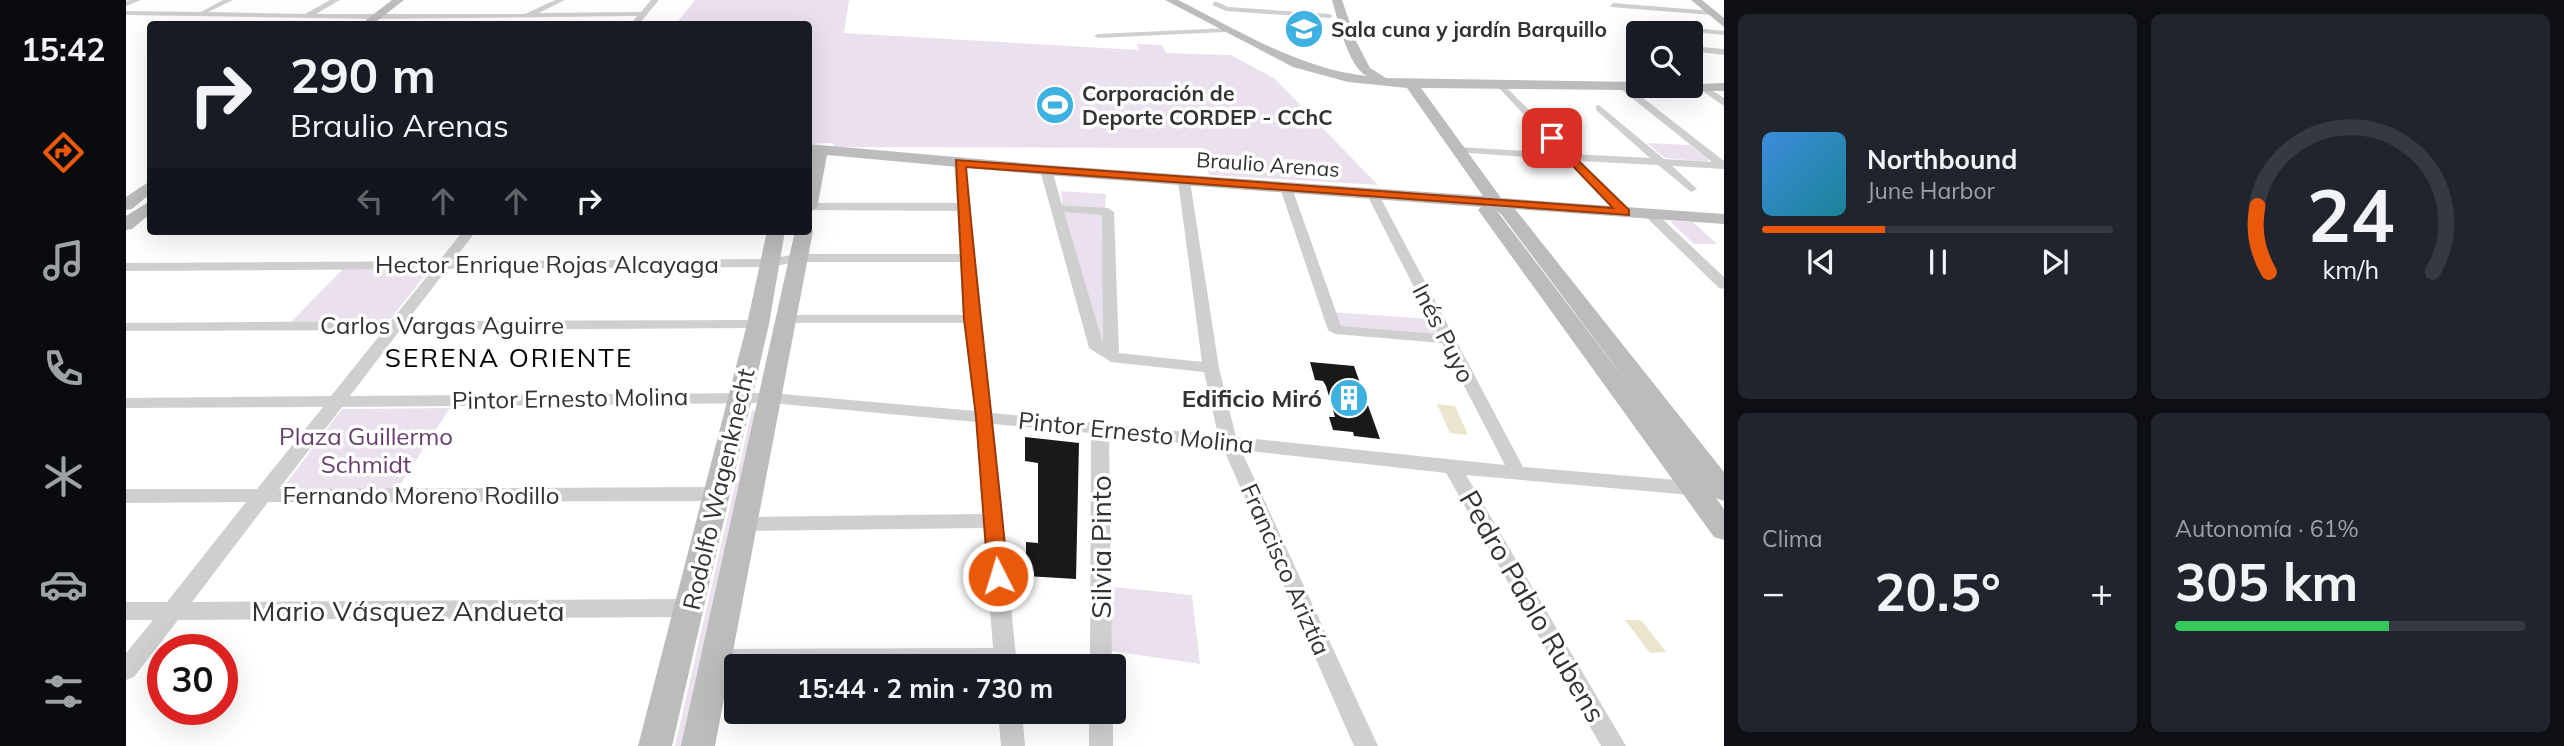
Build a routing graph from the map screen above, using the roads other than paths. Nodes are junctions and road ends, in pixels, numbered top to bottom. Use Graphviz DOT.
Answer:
graph roads {
  1 [pos="137,0"];
  2 [pos="212,0"];
  3 [pos="336,0"];
  4 [pos="561,0"];
  5 [pos="655,0"];
  6 [pos="1170,0"];
  7 [pos="1325,0"];
  8 [pos="1337,0"];
  9 [pos="1696,0"];
  10 [pos="1711,0"];
  11 [pos="227,1"];
  12 [pos="126,4"];
  13 [pos="1215,4"];
  14 [pos="1612,5"];
  15 [pos="401,8"];
  16 [pos="126,13"];
  17 [pos="199,14"];
  18 [pos="643,15"];
  19 [pos="306,16"];
  20 [pos="526,16"];
  21 [pos="1329,16"];
  22 [pos="1720,16"];
  23 [pos="364,21"];
  24 [pos="378,21"];
  25 [pos="514,21"];
  26 [pos="638,21"];
  27 [pos="1226,30"];
  28 [pos="1703,31"];
  29 [pos="1724,33"];
  30 [pos="1098,36"];
  31 [pos="1703,49"];
  32 [pos="1724,51"];
  33 [pos="1298,64"];
  34 [pos="1353,69"];
  35 [pos="1380,77"];
  36 [pos="1494,82"];
  37 [pos="1411,84"];
  38 [pos="1622,86"];
  39 [pos="1626,86"];
  40 [pos="1703,86"];
  41 [pos="1703,87"];
  42 [pos="1724,87"];
  43 [pos="1724,103"];
  44 [pos="1599,108"];
  45 [pos="815,149"];
  46 [pos="1459,150"];
  47 [pos="1568,156"];
  48 [pos="1658,161"];
  49 [pos="960,163"];
  50 [pos="1724,166"];
  51 [pos="1046,170"];
  52 [pos="812,178"];
  53 [pos="1184,181"];
  54 [pos="1286,188"];
  55 [pos="1691,189"];
  56 [pos="147,193"];
  57 [pos="1372,193"];
  58 [pos="1496,203"];
  59 [pos="812,207"];
  60 [pos="964,208"];
  61 [pos="1057,208"];
  62 [pos="138,213"];
  63 [pos="1624,213"];
  64 [pos="1651,215"];
  65 [pos="1724,219"];
  66 [pos="467,235"];
  67 [pos="775,235"];
  68 [pos="803,235"];
  69 [pos="798,258"];
  70 [pos="967,258"];
  71 [pos="768,263"];
  72 [pos="444,265"];
  73 [pos="126,267"];
  74 [pos="1724,285"];
  75 [pos="786,319"];
  76 [pos="971,319"];
  77 [pos="758,324"];
  78 [pos="397,325"];
  79 [pos="126,327"];
  80 [pos="1447,339"];
  81 [pos="1111,357"];
  82 [pos="1212,368"];
  83 [pos="740,397"];
  84 [pos="771,398"];
  85 [pos="338,401"];
  86 [pos="126,403"];
  87 [pos="984,417"];
  88 [pos="1100,428"];
  89 [pos="1228,440"];
  90 [pos="1452,467"];
  91 [pos="1517,472"];
  92 [pos="1695,489"];
  93 [pos="1724,491"];
  94 [pos="716,494"];
  95 [pos="263,495"];
  96 [pos="126,496"];
  97 [pos="993,521"];
  98 [pos="743,524"];
  99 [pos="1724,530"];
  100 [pos="690,608"];
  101 [pos="126,611"];
  102 [pos="171,611"];
  103 [pos="1005,654"];
  104 [pos="1101,654"];
  105 [pos="715,659"];
  106 [pos="724,659"];
  107 [pos="126,670"];
  108 [pos="1011,724"];
  109 [pos="1101,724"];
  110 [pos="655,746"];
  111 [pos="698,746"];
  112 [pos="1013,746"];
  113 [pos="1101,746"];
  114 [pos="1366,746"];
  115 [pos="1614,746"];
  1 -- 12 [label="street"];
  2 -- 11 [label="street"];
  3 -- 19 [label="street"];
  4 -- 20 [label="street"];
  5 -- 18 [label="street"];
  6 -- 27 [label="street"];
  7 -- 21 [label="street"];
  8 -- 35 [label="street"];
  9 -- 22 [label="street"];
  10 -- 22 [label="street"];
  11 -- 17 [label="street"];
  13 -- 21 [label="street"];
  14 -- 22 [label="street"];
  15 -- 20 [label="street"];
  15 -- 24 [label="street"];
  16 -- 17 [label="street"];
  17 -- 19 [label="street"];
  18 -- 20 [label="street"];
  18 -- 26 [label="street"];
  19 -- 23 [label="street"];
  20 -- 25 [label="street"];
  21 -- 34 [label="street"];
  27 -- 30 [label="street"];
  27 -- 33 [label="street"];
  28 -- 29 [label="street"];
  31 -- 32 [label="street"];
  33 -- 34 [label="street"];
  33 -- 37 [label="street"];
  34 -- 35 [label="street"];
  35 -- 36 [label="street"];
  36 -- 37 [label="street"];
  36 -- 38 [label="street"];
  36 -- 47 [label="street"];
  37 -- 46 [label="street"];
  38 -- 39 [label="street"];
  38 -- 50 [label="street"];
  40 -- 42 [label="street"];
  41 -- 43 [label="street"];
  44 -- 48 [label="street"];
  45 -- 49 [label="street, Braulio Arenas"];
  45 -- 52 [label="street"];
  46 -- 47 [label="street"];
  46 -- 58 [label="street"];
  47 -- 48 [label="street"];
  47 -- 63 [label="street"];
  48 -- 50 [label="street"];
  48 -- 55 [label="street"];
  49 -- 51 [label="street, Braulio Arenas"];
  49 -- 60 [label="street"];
  51 -- 53 [label="street, Braulio Arenas"];
  51 -- 61 [label="street"];
  53 -- 54 [label="street, Braulio Arenas"];
  53 -- 82 [label="street, Francisco Ariztía"];
  54 -- 57 [label="street, Braulio Arenas"];
  54 -- 80 [label="street"];
  56 -- 62 [label="street"];
  57 -- 58 [label="street, Braulio Arenas"];
  57 -- 80 [label="street, Inés Puyo"];
  58 -- 63 [label="street, Braulio Arenas"];
  58 -- 92 [label="street"];
  58 -- 93 [label="street"];
  59 -- 60 [label="street"];
  60 -- 70 [label="street"];
  61 -- 81 [label="street"];
  61 -- 81 [label="street"];
  63 -- 64 [label="street, Braulio Arenas"];
  64 -- 65 [label="street, Braulio Arenas"];
  64 -- 74 [label="street"];
  66 -- 72 [label="street"];
  67 -- 71 [label="street, Rodolfo Wagenknecht"];
  68 -- 69 [label="street, Rodolfo Wagenknecht"];
  69 -- 70 [label="street, Hector Enrique Rojas Alcayaga"];
  69 -- 71 [label="street, Hector Enrique Rojas Alcayaga"];
  69 -- 75 [label="street, Rodolfo Wagenknecht"];
  70 -- 76 [label="street"];
  71 -- 72 [label="street, Hector Enrique Rojas Alcayaga"];
  71 -- 77 [label="street, Rodolfo Wagenknecht"];
  72 -- 73 [label="street, Hector Enrique Rojas Alcayaga"];
  72 -- 78 [label="street"];
  75 -- 76 [label="street"];
  75 -- 84 [label="street, Rodolfo Wagenknecht"];
  76 -- 87 [label="street"];
  77 -- 78 [label="street, Carlos Vargas Aguirre"];
  77 -- 83 [label="street, Rodolfo Wagenknecht"];
  78 -- 79 [label="street, Carlos Vargas Aguirre"];
  78 -- 85 [label="street"];
  80 -- 91 [label="street, Inés Puyo"];
  81 -- 82 [label="street"];
  82 -- 89 [label="street, Francisco Ariztía"];
  83 -- 84 [label="street, Pintor Ernesto Molina"];
  83 -- 85 [label="street, Pintor Ernesto Molina"];
  83 -- 94 [label="street, Rodolfo Wagenknecht"];
  84 -- 87 [label="street, Pintor Ernesto Molina"];
  84 -- 98 [label="street, Rodolfo Wagenknecht"];
  85 -- 86 [label="street, Pintor Ernesto Molina"];
  85 -- 95 [label="street"];
  87 -- 88 [label="street, Pintor Ernesto Molina"];
  87 -- 97 [label="street"];
  88 -- 89 [label="street, Pintor Ernesto Molina"];
  88 -- 104 [label="street, Silvia Pinto"];
  89 -- 90 [label="street, Pintor Ernesto Molina"];
  89 -- 114 [label="street, Francisco Ariztía"];
  90 -- 91 [label="street, Pintor Ernesto Molina"];
  90 -- 115 [label="street, Pedro Pablo Rubens"];
  91 -- 92 [label="street, Pintor Ernesto Molina"];
  92 -- 93 [label="street, Pintor Ernesto Molina"];
  92 -- 99 [label="street"];
  94 -- 95 [label="street, Fernando Moreno Rodillo"];
  94 -- 100 [label="street, Rodolfo Wagenknecht"];
  95 -- 96 [label="street, Fernando Moreno Rodillo"];
  95 -- 102 [label="street"];
  97 -- 98 [label="street"];
  97 -- 103 [label="street"];
  98 -- 105 [label="street, Rodolfo Wagenknecht"];
  100 -- 102 [label="street, Mario Vásquez Andueta"];
  100 -- 110 [label="street, Rodolfo Wagenknecht"];
  101 -- 102 [label="street, Mario Vásquez Andueta"];
  102 -- 107 [label="street"];
  105 -- 106 [label="street"];
  105 -- 111 [label="street, Rodolfo Wagenknecht"];
  108 -- 112 [label="street"];
  109 -- 113 [label="street"];
}
